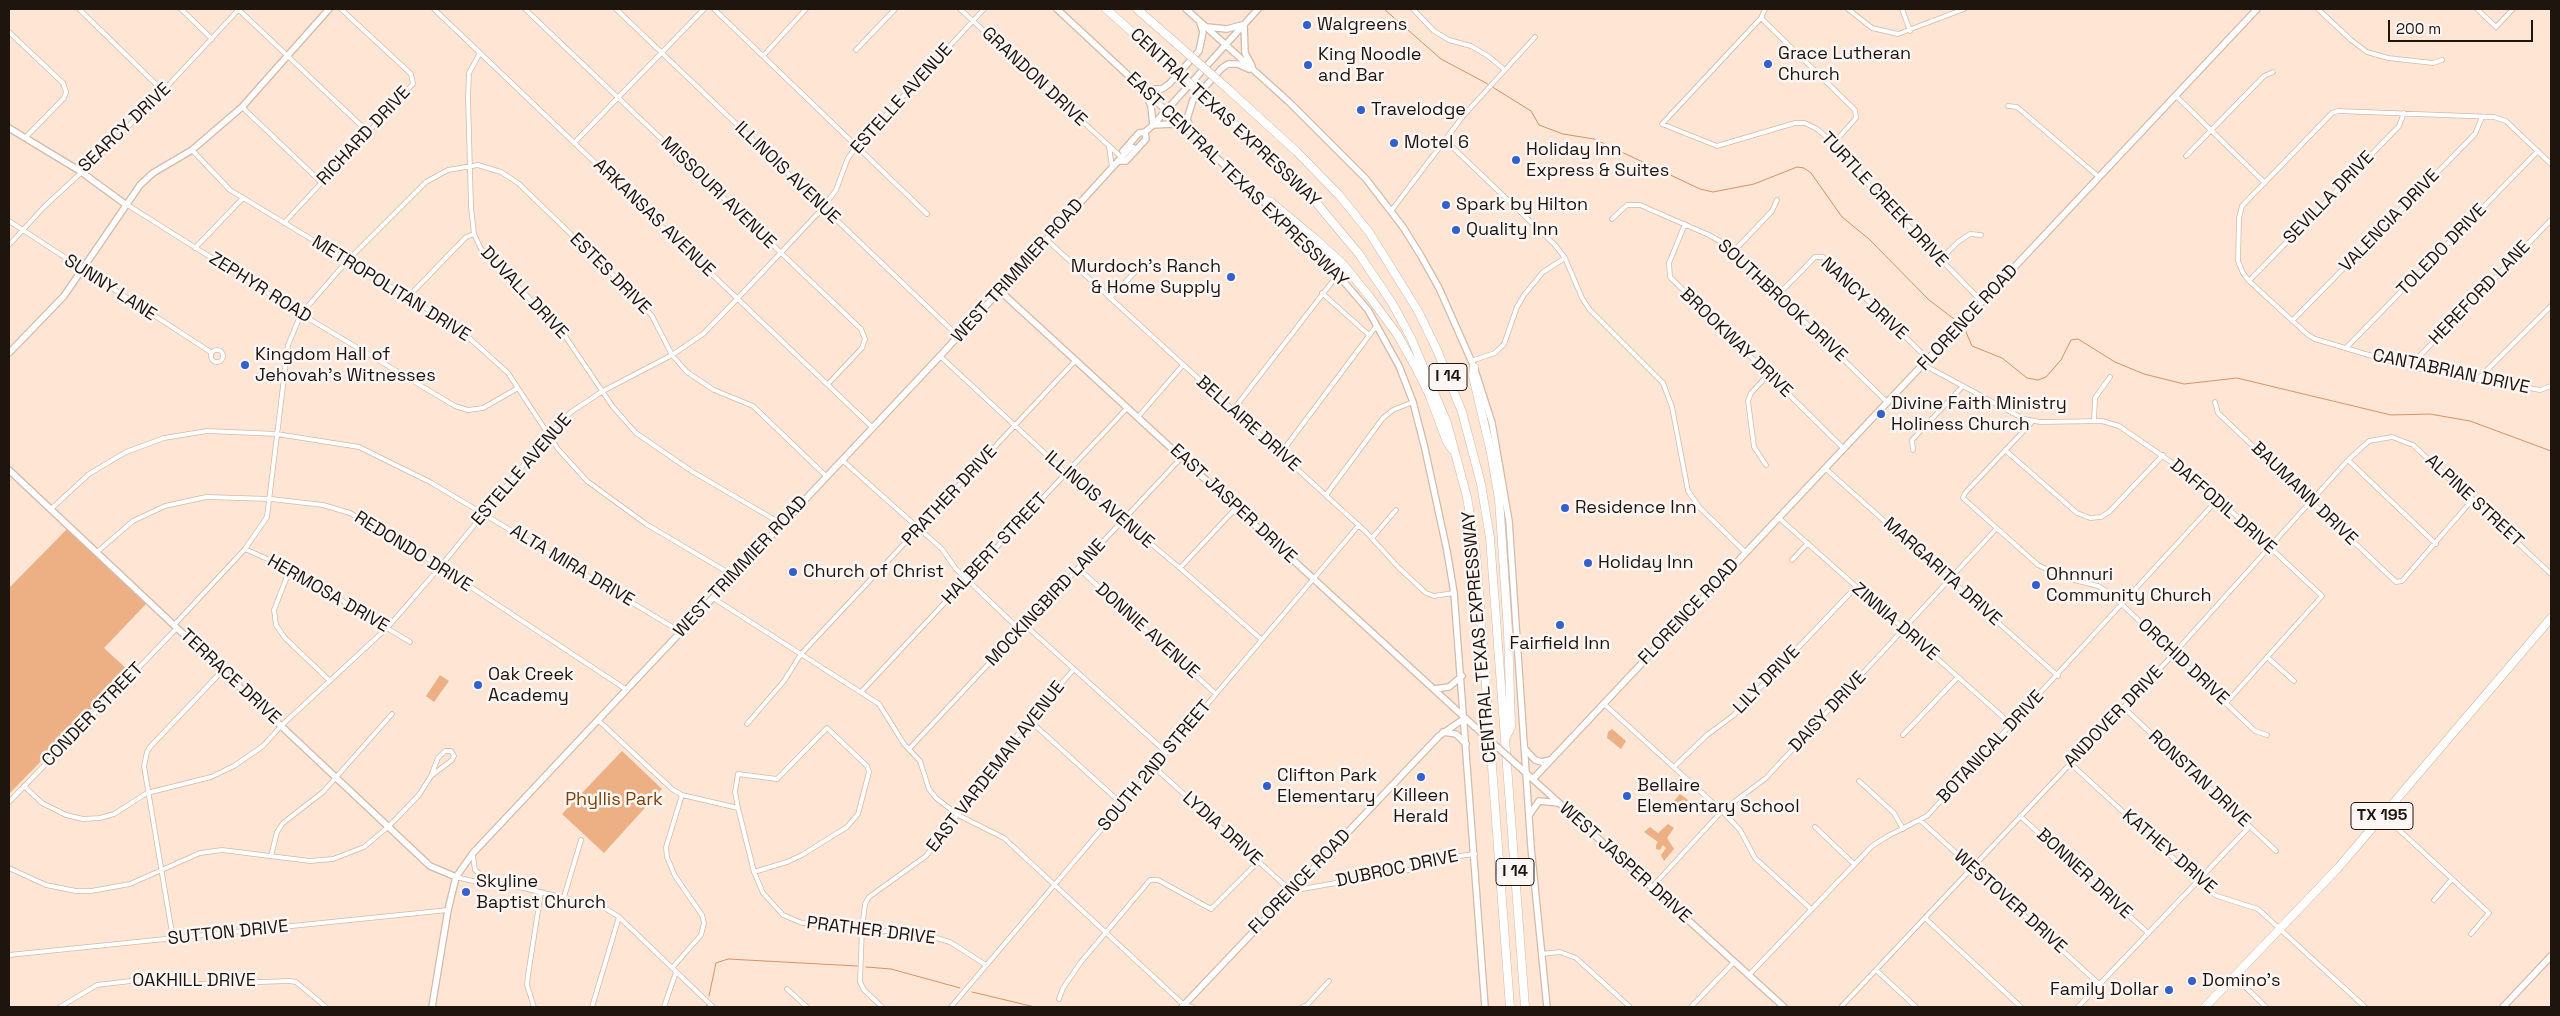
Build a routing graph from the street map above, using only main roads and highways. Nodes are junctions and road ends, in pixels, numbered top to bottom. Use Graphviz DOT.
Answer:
graph roads {
  1 [pos="1106,9"];
  2 [pos="1137,9"];
  3 [pos="1144,9"];
  4 [pos="1160,29"];
  5 [pos="1263,200"];
  6 [pos="1473,364"];
  7 [pos="1457,455"];
  8 [pos="2551,618"];
  9 [pos="1506,737"];
  10 [pos="1510,1007"];
  11 [pos="1525,1007"];
  12 [pos="2205,1007"];
  1 -- 7 [label="highway, CENTRAL TEXAS EXPRESSWAY / I 14, bridge"];
  2 -- 4 [label="highway, CENTRAL TEXAS EXPRESSWAY / I 14"];
  3 -- 4 [label="highway"];
  4 -- 9 [label="highway, CENTRAL TEXAS EXPRESSWAY / I 14, bridge"];
  5 -- 7 [label="highway"];
  6 -- 9 [label="highway"];
  7 -- 10 [label="highway, CENTRAL TEXAS EXPRESSWAY / I 14"];
  8 -- 12 [label="highway, TX 195"];
  9 -- 11 [label="highway, CENTRAL TEXAS EXPRESSWAY / I 14"];
}
